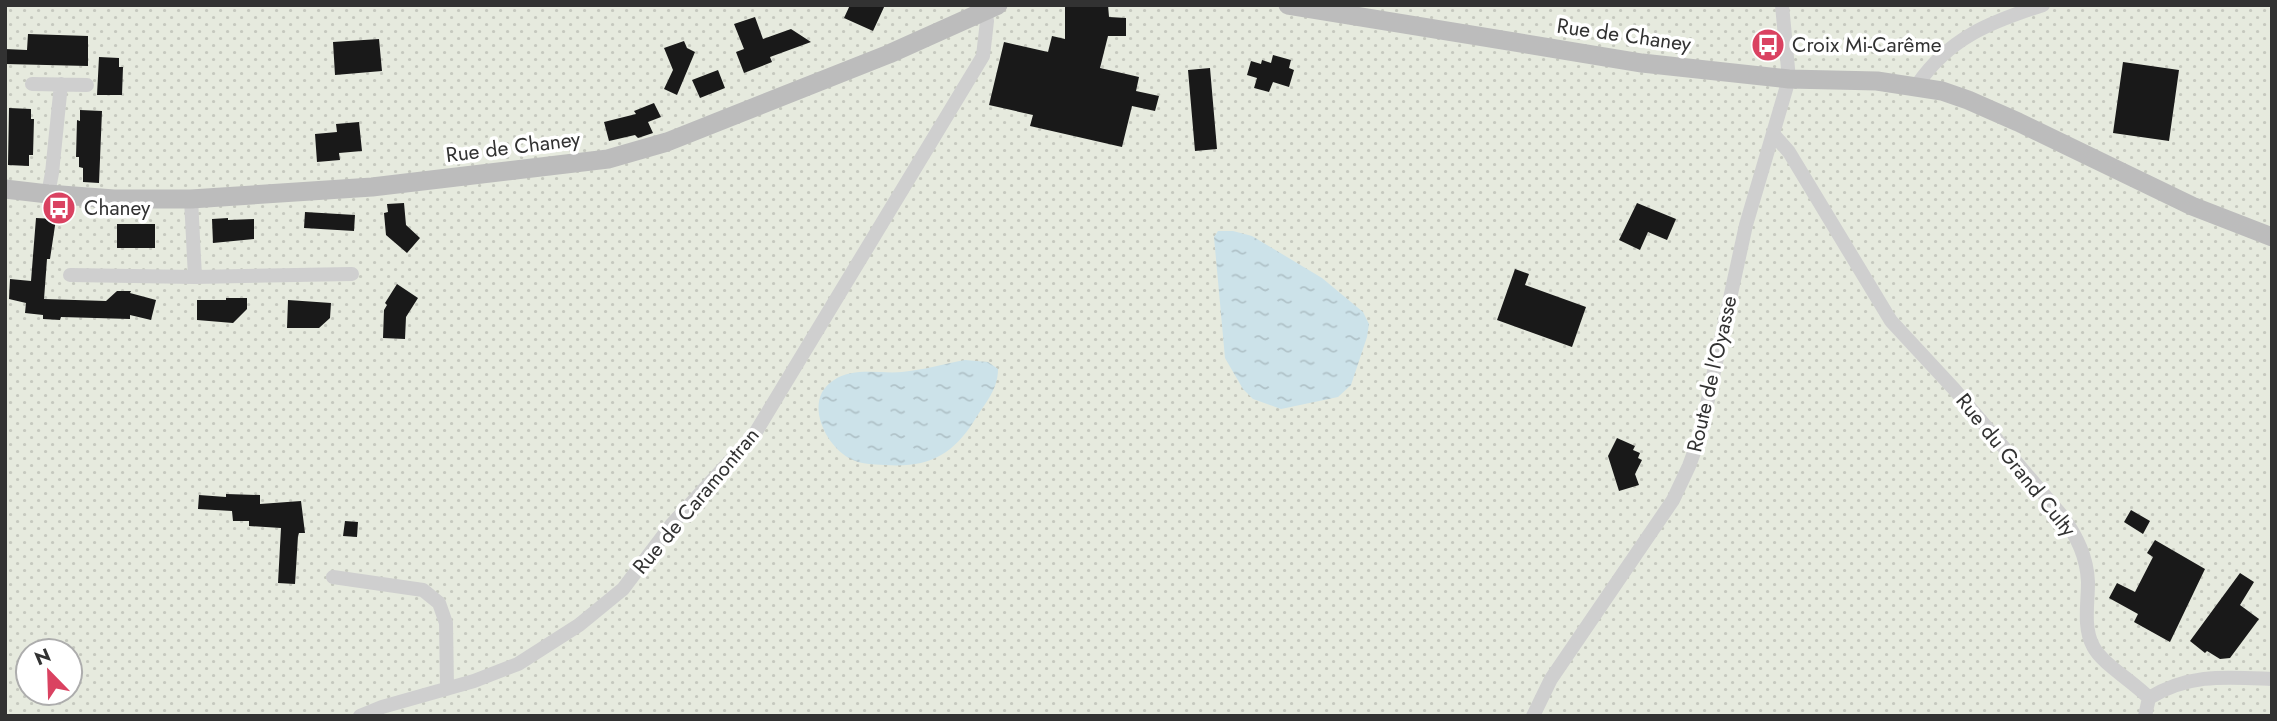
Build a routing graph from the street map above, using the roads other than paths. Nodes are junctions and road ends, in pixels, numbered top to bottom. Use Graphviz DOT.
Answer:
graph roads {
  1 [pos="1288,5"];
  2 [pos="1782,5"];
  3 [pos="2043,5"];
  4 [pos="990,7"];
  5 [pos="1789,79"];
  6 [pos="32,84"];
  7 [pos="61,84"];
  8 [pos="86,85"];
  9 [pos="1917,85"];
  10 [pos="1774,135"];
  11 [pos="5,189"];
  12 [pos="48,194"];
  13 [pos="191,199"];
  14 [pos="2272,237"];
  15 [pos="352,274"];
  16 [pos="70,275"];
  17 [pos="195,277"];
  18 [pos="333,577"];
  19 [pos="2272,679"];
  20 [pos="447,689"];
  21 [pos="2149,698"];
  22 [pos="360,716"];
  23 [pos="1533,716"];
  24 [pos="2145,716"];
  1 -- 5 [label="street, Rue de Chaney"];
  2 -- 5 [label="street"];
  3 -- 9 [label="street"];
  4 -- 13 [label="street, Rue de Chaney"];
  4 -- 20 [label="street, Rue de Caramontran"];
  5 -- 9 [label="street, Rue de Chaney"];
  5 -- 10 [label="street, Route de l'Oyasse"];
  6 -- 7 [label="street"];
  7 -- 8 [label="street"];
  7 -- 12 [label="street"];
  9 -- 14 [label="street, Rue de Chaney"];
  10 -- 21 [label="street, Rue du Grand Culty"];
  10 -- 23 [label="street, Route de l'Oyasse"];
  11 -- 12 [label="street, Rue de Chaney"];
  12 -- 13 [label="street, Rue de Chaney"];
  13 -- 17 [label="street"];
  15 -- 17 [label="street"];
  16 -- 17 [label="street"];
  18 -- 20 [label="street"];
  19 -- 21 [label="street"];
  20 -- 22 [label="street, Rue de Caramontran"];
  21 -- 24 [label="street"];
}
